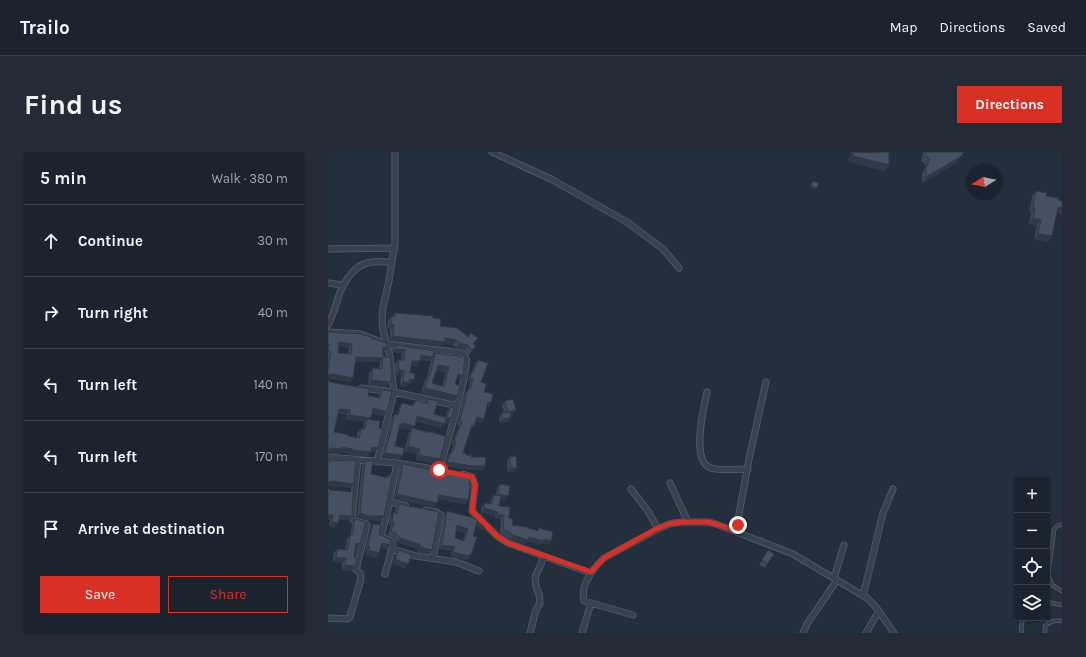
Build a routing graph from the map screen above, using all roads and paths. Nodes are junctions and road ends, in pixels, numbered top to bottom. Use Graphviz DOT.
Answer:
graph roads {
  1 [pos="395,152"];
  2 [pos="492,152"];
  3 [pos="394,248"];
  4 [pos="328,249"];
  5 [pos="392,262"];
  6 [pos="679,268"];
  7 [pos="328,283"];
  8 [pos="342,286"];
  9 [pos="328,325"];
  10 [pos="328,332"];
  11 [pos="387,344"];
  12 [pos="766,382"];
  13 [pos="357,387"];
  14 [pos="394,392"];
  15 [pos="707,392"];
  16 [pos="458,406"];
  17 [pos="328,457"];
  18 [pos="358,459"];
  19 [pos="377,462"];
  20 [pos="397,463"];
  21 [pos="748,469"];
  22 [pos="439,470"];
  23 [pos="670,483"];
  24 [pos="631,489"];
  25 [pos="893,489"];
  26 [pos="390,502"];
  27 [pos="415,508"];
  28 [pos="422,509"];
  29 [pos="688,522"];
  30 [pos="1062,524"];
  31 [pos="375,525"];
  32 [pos="658,528"];
  33 [pos="736,531"];
  34 [pos="844,545"];
  35 [pos="392,549"];
  36 [pos="543,556"];
  37 [pos="433,558"];
  38 [pos="479,571"];
  39 [pos="591,572"];
  40 [pos="384,574"];
  41 [pos="836,579"];
  42 [pos="1062,591"];
  43 [pos="863,596"];
  44 [pos="591,602"];
  45 [pos="1050,603"];
  46 [pos="1062,605"];
  47 [pos="879,611"];
  48 [pos="633,615"];
  49 [pos="328,618"];
  50 [pos="1022,621"];
  51 [pos="1062,621"];
  52 [pos="530,633"];
  53 [pos="582,633"];
  54 [pos="803,633"];
  55 [pos="866,633"];
  56 [pos="894,633"];
  57 [pos="1022,633"];
  58 [pos="1045,633"];
  1 -- 3 [label="street"];
  2 -- 6 [label="street"];
  3 -- 4 [label="street"];
  3 -- 5 [label="street"];
  5 -- 8 [label="street"];
  5 -- 11 [label="street"];
  7 -- 8 [label="street"];
  8 -- 9 [label="street"];
  10 -- 11 [label="street"];
  11 -- 14 [label="street"];
  11 -- 16 [label="street"];
  12 -- 21 [label="street"];
  13 -- 14 [label="street"];
  14 -- 16 [label="street"];
  14 -- 19 [label="street"];
  15 -- 21 [label="street"];
  16 -- 22 [label="street"];
  17 -- 18 [label="street"];
  18 -- 19 [label="street"];
  18 -- 31 [label="street"];
  19 -- 20 [label="street"];
  20 -- 22 [label="street"];
  20 -- 26 [label="street"];
  21 -- 33 [label="street"];
  22 -- 36 [label="street"];
  23 -- 29 [label="street"];
  24 -- 32 [label="street"];
  25 -- 43 [label="street"];
  26 -- 27 [label="street"];
  26 -- 31 [label="street"];
  28 -- 37 [label="street"];
  29 -- 32 [label="street"];
  29 -- 33 [label="street"];
  30 -- 42 [label="lane"];
  31 -- 35 [label="street"];
  31 -- 49 [label="street"];
  32 -- 39 [label="street"];
  33 -- 41 [label="street"];
  34 -- 41 [label="street"];
  35 -- 37 [label="street"];
  35 -- 40 [label="street"];
  36 -- 39 [label="street"];
  36 -- 52 [label="street"];
  37 -- 38 [label="street"];
  39 -- 44 [label="street"];
  41 -- 43 [label="street"];
  41 -- 54 [label="street"];
  43 -- 47 [label="street"];
  44 -- 48 [label="street"];
  44 -- 53 [label="street"];
  45 -- 46 [label="lane"];
  47 -- 55 [label="street"];
  47 -- 56 [label="street"];
  50 -- 57 [label="lane"];
  51 -- 58 [label="lane"];
}
